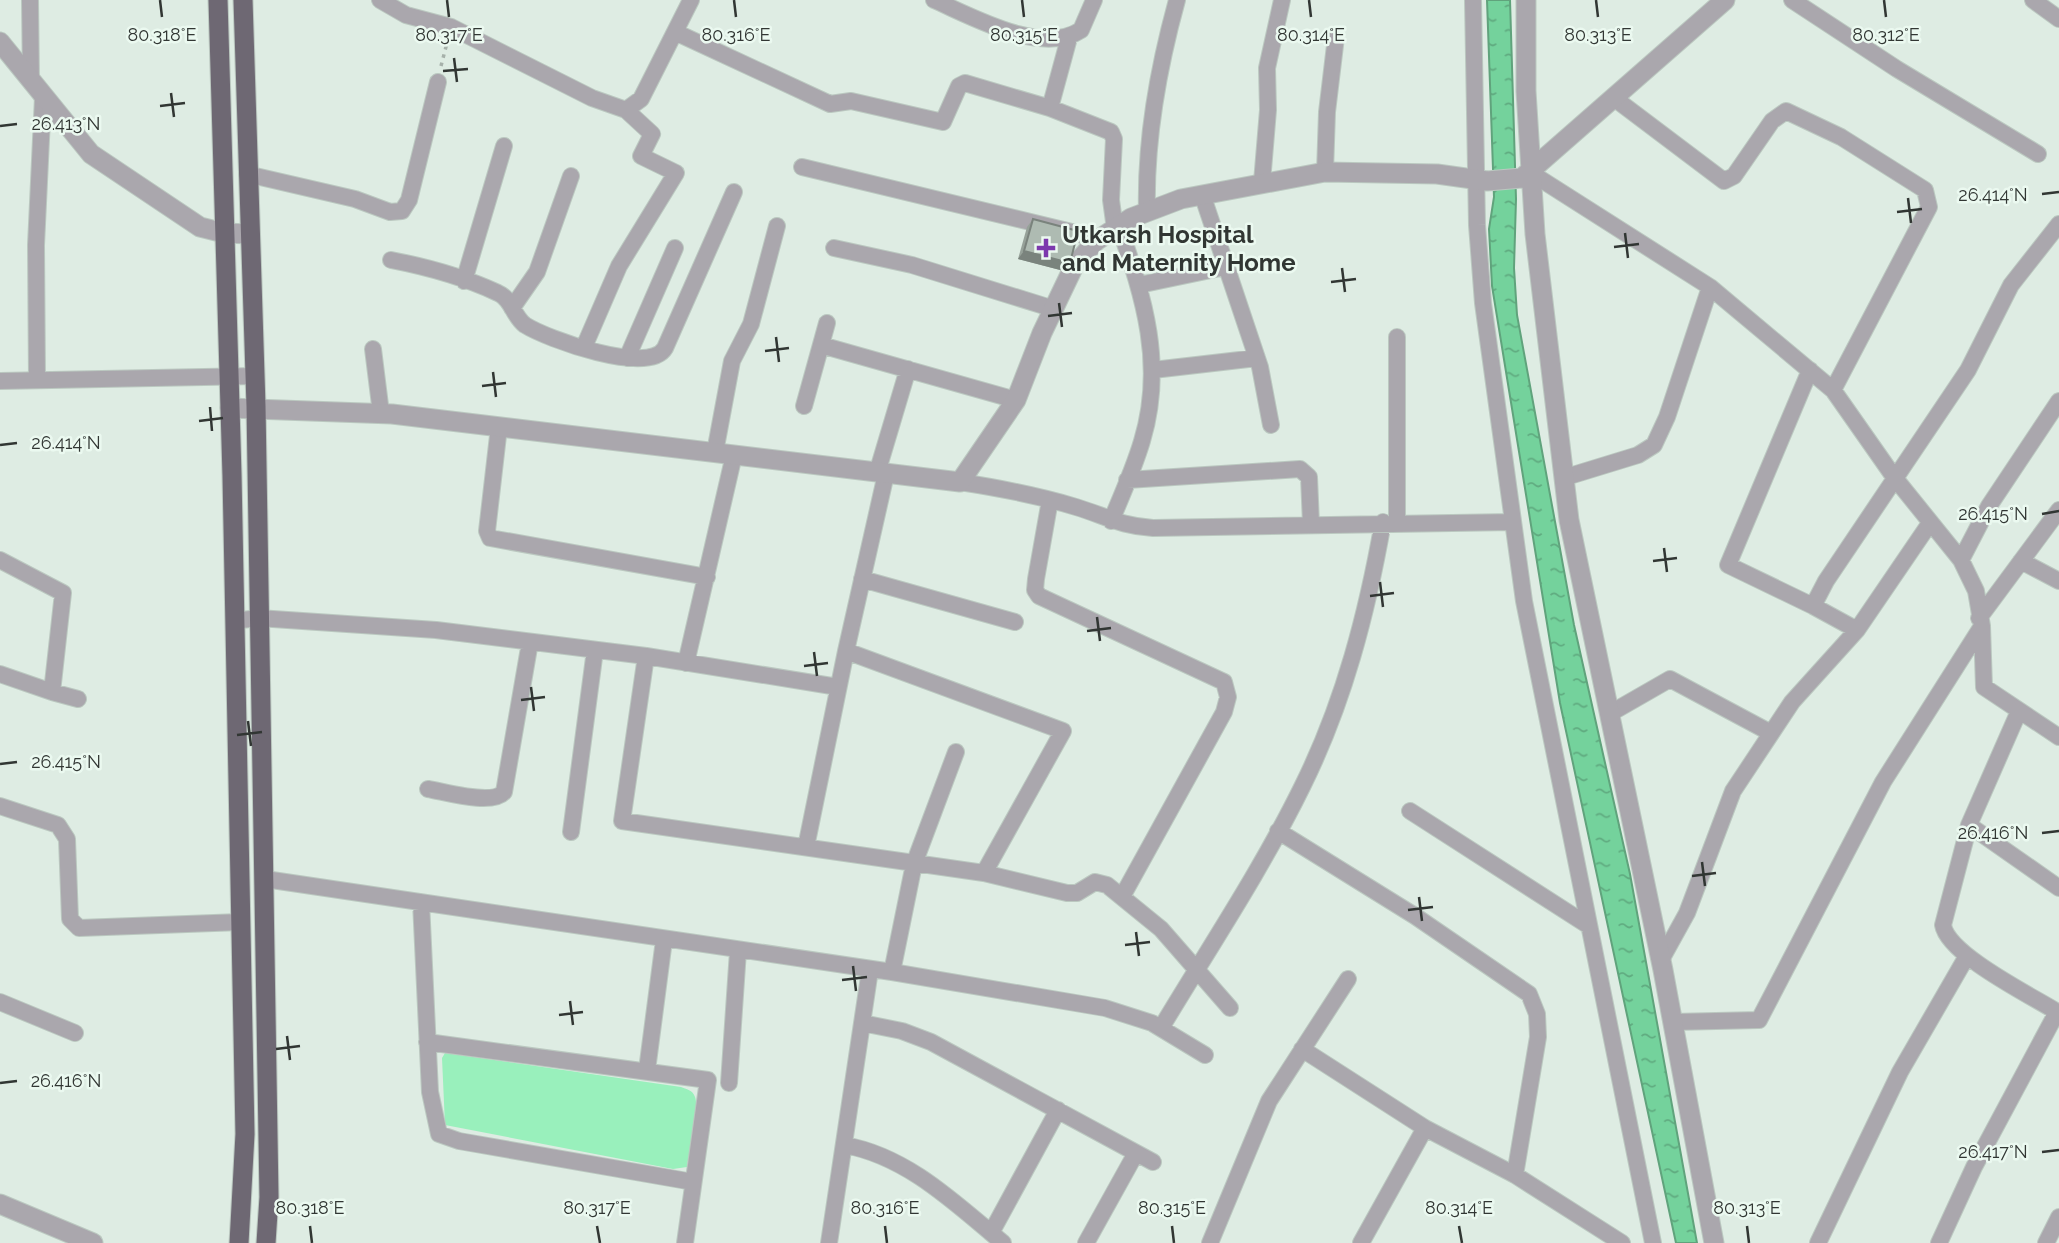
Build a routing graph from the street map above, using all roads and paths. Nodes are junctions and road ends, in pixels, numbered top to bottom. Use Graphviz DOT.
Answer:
graph roads {
  1 [pos="30,0"];
  2 [pos="218,0"];
  3 [pos="243,0"];
  4 [pos="380,0"];
  5 [pos="691,0"];
  6 [pos="934,0"];
  7 [pos="1094,0"];
  8 [pos="1177,0"];
  9 [pos="1282,0"];
  10 [pos="1473,0"];
  11 [pos="1526,0"];
  12 [pos="1725,0"];
  13 [pos="1792,0"];
  14 [pos="2033,0"];
  15 [pos="2059,19"];
  16 [pos="451,27"];
  17 [pos="675,32"];
  18 [pos="1336,37"];
  19 [pos="1069,38"];
  20 [pos="0,42"];
  21 [pos="438,82"];
  22 [pos="37,90"];
  23 [pos="1614,98"];
  24 [pos="1050,108"];
  25 [pos="626,110"];
  26 [pos="504,146"];
  27 [pos="2038,154"];
  28 [pos="802,167"];
  29 [pos="1325,172"];
  30 [pos="247,174"];
  31 [pos="571,176"];
  32 [pos="1527,176"];
  33 [pos="1482,181"];
  34 [pos="1262,182"];
  35 [pos="734,192"];
  36 [pos="1202,194"];
  37 [pos="1147,212"];
  38 [pos="2059,223"];
  39 [pos="777,226"];
  40 [pos="1117,227"];
  41 [pos="224,233"];
  42 [pos="250,234"];
  43 [pos="1096,241"];
  44 [pos="675,248"];
  45 [pos="834,248"];
  46 [pos="391,260"];
  47 [pos="1224,267"];
  48 [pos="464,281"];
  49 [pos="1139,285"];
  50 [pos="1710,287"];
  51 [pos="512,307"];
  52 [pos="1054,309"];
  53 [pos="827,323"];
  54 [pos="1397,337"];
  55 [pos="821,345"];
  56 [pos="584,347"];
  57 [pos="373,349"];
  58 [pos="627,358"];
  59 [pos="1257,358"];
  60 [pos="908,369"];
  61 [pos="1153,370"];
  62 [pos="1810,370"];
  63 [pos="255,376"];
  64 [pos="229,377"];
  65 [pos="0,380"];
  66 [pos="37,380"];
  67 [pos="1833,390"];
  68 [pos="1016,400"];
  69 [pos="2059,401"];
  70 [pos="256,406"];
  71 [pos="804,406"];
  72 [pos="230,408"];
  73 [pos="381,413"];
  74 [pos="1271,425"];
  75 [pos="499,427"];
  76 [pos="724,453"];
  77 [pos="882,473"];
  78 [pos="1894,477"];
  79 [pos="1563,478"];
  80 [pos="1127,480"];
  81 [pos="960,482"];
  82 [pos="1051,500"];
  83 [pos="2059,510"];
  84 [pos="1111,521"];
  85 [pos="1390,522"];
  86 [pos="1513,522"];
  87 [pos="1930,523"];
  88 [pos="1311,524"];
  89 [pos="0,560"];
  90 [pos="1961,560"];
  91 [pos="2021,561"];
  92 [pos="707,577"];
  93 [pos="862,579"];
  94 [pos="2059,581"];
  95 [pos="1813,606"];
  96 [pos="258,618"];
  97 [pos="234,621"];
  98 [pos="1015,622"];
  99 [pos="1980,622"];
  100 [pos="1857,630"];
  101 [pos="530,642"];
  102 [pos="595,650"];
  103 [pos="846,651"];
  104 [pos="646,656"];
  105 [pos="686,663"];
  106 [pos="0,674"];
  107 [pos="838,687"];
  108 [pos="52,692"];
  109 [pos="78,699"];
  110 [pos="2019,711"];
  111 [pos="1609,714"];
  112 [pos="1771,733"];
  113 [pos="2059,737"];
  114 [pos="957,752"];
  115 [pos="428,789"];
  116 [pos="0,806"];
  117 [pos="1410,811"];
  118 [pos="1969,825"];
  119 [pos="1278,831"];
  120 [pos="571,832"];
  121 [pos="806,847"];
  122 [pos="914,864"];
  123 [pos="984,873"];
  124 [pos="265,879"];
  125 [pos="2059,888"];
  126 [pos="1123,895"];
  127 [pos="421,902"];
  128 [pos="240,922"];
  129 [pos="1589,926"];
  130 [pos="664,940"];
  131 [pos="738,951"];
  132 [pos="1967,956"];
  133 [pos="1661,960"];
  134 [pos="1197,968"];
  135 [pos="870,970"];
  136 [pos="892,972"];
  137 [pos="1348,979"];
  138 [pos="0,1002"];
  139 [pos="1230,1008"];
  140 [pos="2058,1013"];
  141 [pos="862,1023"];
  142 [pos="1673,1023"];
  143 [pos="1161,1028"];
  144 [pos="75,1033"];
  145 [pos="428,1042"];
  146 [pos="1302,1049"];
  147 [pos="1205,1055"];
  148 [pos="647,1070"];
  149 [pos="729,1083"];
  150 [pos="1058,1111"];
  151 [pos="1425,1128"];
  152 [pos="844,1145"];
  153 [pos="1136,1153"];
  154 [pos="1153,1162"];
  155 [pos="1515,1175"];
  156 [pos="694,1182"];
  157 [pos="0,1204"];
  158 [pos="1592,1236"];
  159 [pos="997,1238"];
  160 [pos="93,1243"];
  161 [pos="239,1243"];
  162 [pos="266,1243"];
  163 [pos="685,1243"];
  164 [pos="829,1243"];
  165 [pos="1086,1243"];
  166 [pos="1210,1243"];
  167 [pos="1362,1243"];
  168 [pos="1622,1243"];
  169 [pos="1653,1243"];
  170 [pos="1714,1243"];
  171 [pos="1818,1243"];
  172 [pos="1939,1243"];
  1 -- 22 [label="street"];
  2 -- 41 [label="highway"];
  3 -- 30 [label="highway"];
  4 -- 16 [label="street"];
  5 -- 17 [label="street"];
  6 -- 19 [label="street"];
  7 -- 19 [label="street"];
  8 -- 37 [label="street"];
  9 -- 34 [label="street"];
  10 -- 33 [label="street"];
  11 -- 32 [label="street"];
  12 -- 23 [label="street"];
  13 -- 27 [label="street"];
  14 -- 15 [label="street"];
  16 -- 21 [label="path"];
  16 -- 25 [label="street"];
  17 -- 24 [label="street"];
  17 -- 25 [label="street"];
  18 -- 29 [label="street"];
  19 -- 24 [label="street"];
  20 -- 22 [label="street"];
  21 -- 30 [label="street"];
  22 -- 41 [label="street"];
  22 -- 66 [label="street"];
  23 -- 32 [label="street"];
  23 -- 67 [label="street"];
  24 -- 40 [label="street"];
  25 -- 56 [label="street"];
  26 -- 48 [label="street"];
  28 -- 43 [label="street"];
  29 -- 33 [label="street"];
  29 -- 34 [label="street"];
  30 -- 42 [label="highway"];
  31 -- 51 [label="street"];
  32 -- 33 [label="street"];
  32 -- 50 [label="street"];
  32 -- 79 [label="street"];
  33 -- 86 [label="street"];
  34 -- 36 [label="street"];
  35 -- 58 [label="street"];
  36 -- 37 [label="street"];
  36 -- 47 [label="street"];
  37 -- 40 [label="street"];
  38 -- 78 [label="street"];
  39 -- 76 [label="street"];
  40 -- 43 [label="street"];
  40 -- 49 [label="street"];
  41 -- 42 [label="street"];
  41 -- 64 [label="highway"];
  42 -- 63 [label="highway"];
  43 -- 52 [label="street"];
  44 -- 58 [label="street"];
  45 -- 52 [label="street"];
  46 -- 48 [label="street"];
  47 -- 49 [label="street"];
  47 -- 59 [label="street"];
  48 -- 51 [label="street"];
  49 -- 61 [label="street"];
  50 -- 62 [label="street"];
  50 -- 79 [label="street"];
  51 -- 56 [label="street"];
  52 -- 68 [label="street"];
  53 -- 55 [label="street"];
  54 -- 85 [label="street"];
  55 -- 60 [label="street"];
  55 -- 71 [label="street"];
  56 -- 58 [label="street"];
  57 -- 73 [label="street"];
  59 -- 61 [label="street"];
  59 -- 74 [label="street"];
  60 -- 68 [label="street"];
  60 -- 77 [label="street"];
  61 -- 80 [label="street"];
  62 -- 67 [label="street"];
  62 -- 95 [label="street"];
  63 -- 64 [label="street"];
  63 -- 70 [label="highway"];
  64 -- 66 [label="street"];
  64 -- 72 [label="highway"];
  65 -- 66 [label="street"];
  67 -- 78 [label="street"];
  68 -- 81 [label="street"];
  69 -- 90 [label="street"];
  70 -- 72 [label="street"];
  70 -- 73 [label="street"];
  70 -- 96 [label="highway"];
  72 -- 97 [label="highway"];
  73 -- 75 [label="street"];
  75 -- 76 [label="street"];
  75 -- 92 [label="street"];
  76 -- 77 [label="street"];
  76 -- 92 [label="street"];
  77 -- 81 [label="street"];
  77 -- 93 [label="street"];
  78 -- 87 [label="street"];
  78 -- 95 [label="street"];
  79 -- 111 [label="street"];
  80 -- 84 [label="street"];
  80 -- 88 [label="street"];
  81 -- 82 [label="street"];
  82 -- 84 [label="street"];
  82 -- 126 [label="street"];
  83 -- 91 [label="street"];
  84 -- 88 [label="street"];
  85 -- 86 [label="street"];
  85 -- 88 [label="street"];
  85 -- 119 [label="street"];
  86 -- 129 [label="street"];
  87 -- 90 [label="street"];
  87 -- 100 [label="street"];
  89 -- 108 [label="street"];
  90 -- 99 [label="street"];
  91 -- 94 [label="street"];
  91 -- 99 [label="street"];
  92 -- 105 [label="street"];
  93 -- 98 [label="street"];
  93 -- 103 [label="street"];
  95 -- 100 [label="street"];
  96 -- 97 [label="street"];
  96 -- 101 [label="street"];
  96 -- 124 [label="highway"];
  97 -- 128 [label="highway"];
  99 -- 110 [label="street"];
  99 -- 142 [label="street"];
  100 -- 112 [label="street"];
  101 -- 102 [label="street"];
  101 -- 115 [label="street"];
  102 -- 104 [label="street"];
  102 -- 120 [label="street"];
  103 -- 107 [label="street"];
  103 -- 123 [label="street"];
  104 -- 105 [label="street"];
  104 -- 121 [label="street"];
  105 -- 107 [label="street"];
  106 -- 108 [label="street"];
  107 -- 121 [label="street"];
  108 -- 109 [label="street"];
  110 -- 113 [label="street"];
  110 -- 118 [label="street"];
  111 -- 112 [label="street"];
  111 -- 133 [label="street"];
  112 -- 133 [label="street"];
  114 -- 122 [label="street"];
  116 -- 128 [label="street"];
  117 -- 129 [label="street"];
  118 -- 125 [label="street"];
  118 -- 132 [label="street"];
  119 -- 134 [label="street"];
  119 -- 155 [label="street"];
  121 -- 122 [label="street"];
  122 -- 123 [label="street"];
  122 -- 136 [label="street"];
  123 -- 126 [label="street"];
  124 -- 127 [label="street"];
  124 -- 162 [label="highway"];
  126 -- 134 [label="street"];
  127 -- 130 [label="street"];
  127 -- 145 [label="street"];
  128 -- 161 [label="highway"];
  129 -- 169 [label="street"];
  130 -- 131 [label="street"];
  130 -- 148 [label="street"];
  131 -- 135 [label="street"];
  131 -- 149 [label="street"];
  132 -- 140 [label="street"];
  132 -- 171 [label="street"];
  133 -- 142 [label="street"];
  134 -- 139 [label="street"];
  134 -- 143 [label="street"];
  135 -- 136 [label="street"];
  135 -- 141 [label="street"];
  136 -- 143 [label="street"];
  137 -- 146 [label="street"];
  138 -- 144 [label="street"];
  140 -- 172 [label="street"];
  141 -- 150 [label="street"];
  141 -- 152 [label="street"];
  142 -- 170 [label="street"];
  143 -- 147 [label="street"];
  145 -- 148 [label="street"];
  145 -- 156 [label="street"];
  146 -- 151 [label="street"];
  146 -- 166 [label="street"];
  148 -- 156 [label="street"];
  150 -- 153 [label="street"];
  150 -- 159 [label="street"];
  151 -- 155 [label="street"];
  151 -- 167 [label="street"];
  152 -- 159 [label="street"];
  152 -- 164 [label="street"];
  153 -- 154 [label="street"];
  153 -- 165 [label="street"];
  155 -- 158 [label="street"];
  156 -- 163 [label="street"];
  157 -- 160 [label="street"];
  158 -- 168 [label="street"];
}
